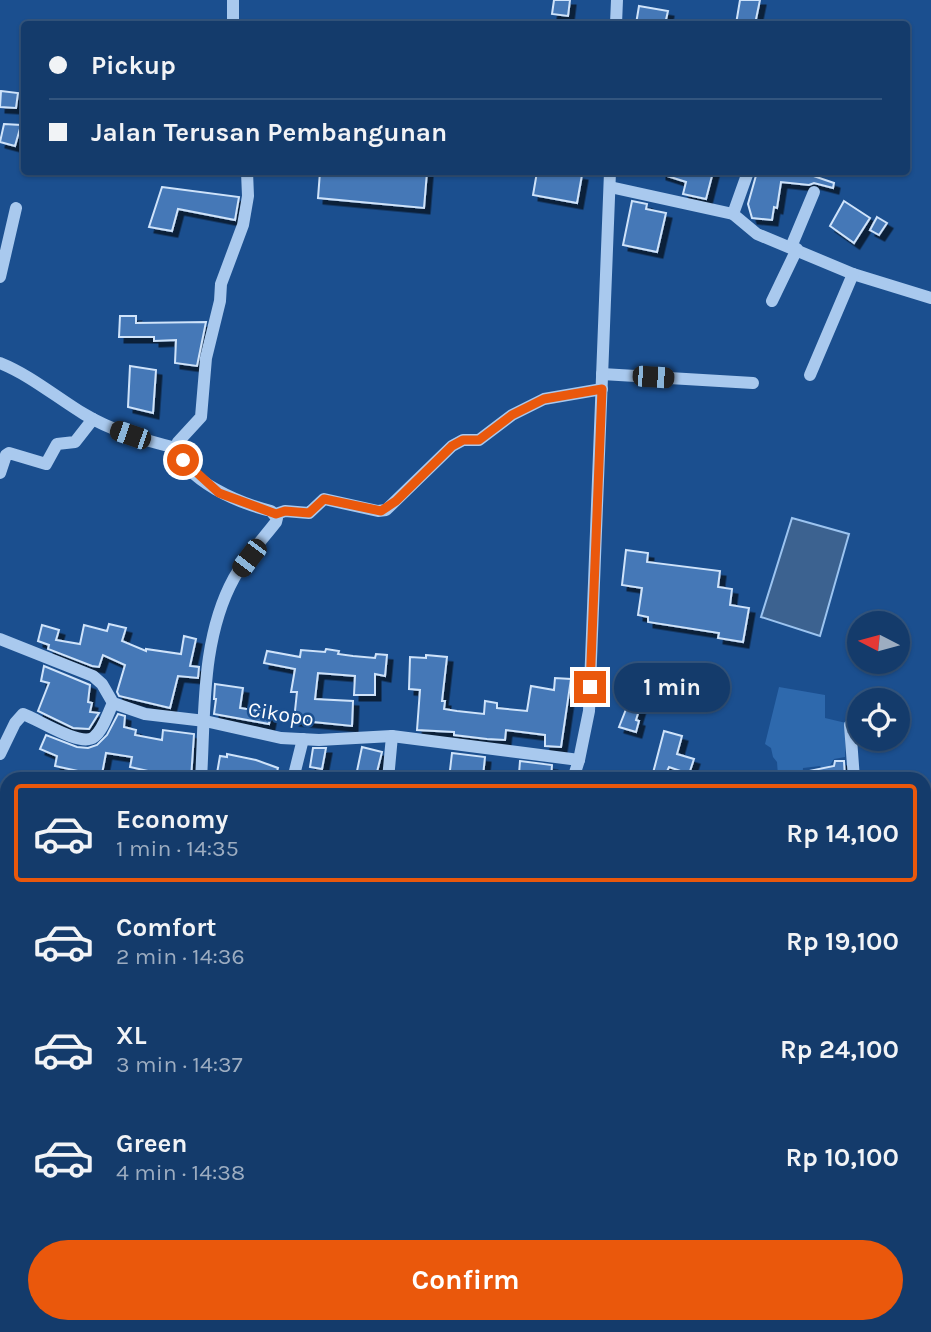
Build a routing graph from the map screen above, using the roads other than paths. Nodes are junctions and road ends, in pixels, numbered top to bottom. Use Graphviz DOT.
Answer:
graph roads {
  1 [pos="233,0"];
  2 [pos="617,0"];
  3 [pos="233,21"];
  4 [pos="616,21"];
  5 [pos="247,175"];
  6 [pos="610,175"];
  7 [pos="747,175"];
  8 [pos="610,187"];
  9 [pos="814,192"];
  10 [pos="16,208"];
  11 [pos="733,214"];
  12 [pos="794,248"];
  13 [pos="853,274"];
  14 [pos="0,277"];
  15 [pos="931,298"];
  16 [pos="772,301"];
  17 [pos="0,363"];
  18 [pos="603,374"];
  19 [pos="810,375"];
  20 [pos="753,383"];
  21 [pos="602,389"];
  22 [pos="93,419"];
  23 [pos="176,448"];
  24 [pos="0,473"];
  25 [pos="276,514"];
  26 [pos="0,639"];
  27 [pos="113,703"];
  28 [pos="205,720"];
  29 [pos="392,736"];
  30 [pos="303,739"];
  31 [pos="852,751"];
  32 [pos="0,754"];
  33 [pos="579,760"];
  34 [pos="201,772"];
  35 [pos="295,772"];
  36 [pos="389,772"];
  37 [pos="575,772"];
  38 [pos="853,772"];
  1 -- 3 [label="street"];
  2 -- 4 [label="street"];
  5 -- 23 [label="street"];
  6 -- 8 [label="street"];
  7 -- 11 [label="street"];
  8 -- 11 [label="street"];
  8 -- 18 [label="street"];
  9 -- 12 [label="street"];
  10 -- 14 [label="street"];
  11 -- 12 [label="street"];
  12 -- 13 [label="street"];
  12 -- 16 [label="street"];
  13 -- 15 [label="street"];
  13 -- 19 [label="street"];
  17 -- 22 [label="street"];
  18 -- 20 [label="street"];
  18 -- 21 [label="street"];
  21 -- 25 [label="street"];
  21 -- 33 [label="street"];
  22 -- 23 [label="street"];
  22 -- 24 [label="street"];
  23 -- 25 [label="street"];
  25 -- 28 [label="street"];
  26 -- 27 [label="street"];
  27 -- 28 [label="street, Cikopo"];
  27 -- 32 [label="street"];
  28 -- 30 [label="street, Cikopo"];
  28 -- 34 [label="street"];
  29 -- 30 [label="street, Cikopo"];
  29 -- 33 [label="street, Cikopo"];
  29 -- 36 [label="street"];
  30 -- 35 [label="street"];
  31 -- 38 [label="street"];
  33 -- 37 [label="street"];
}
